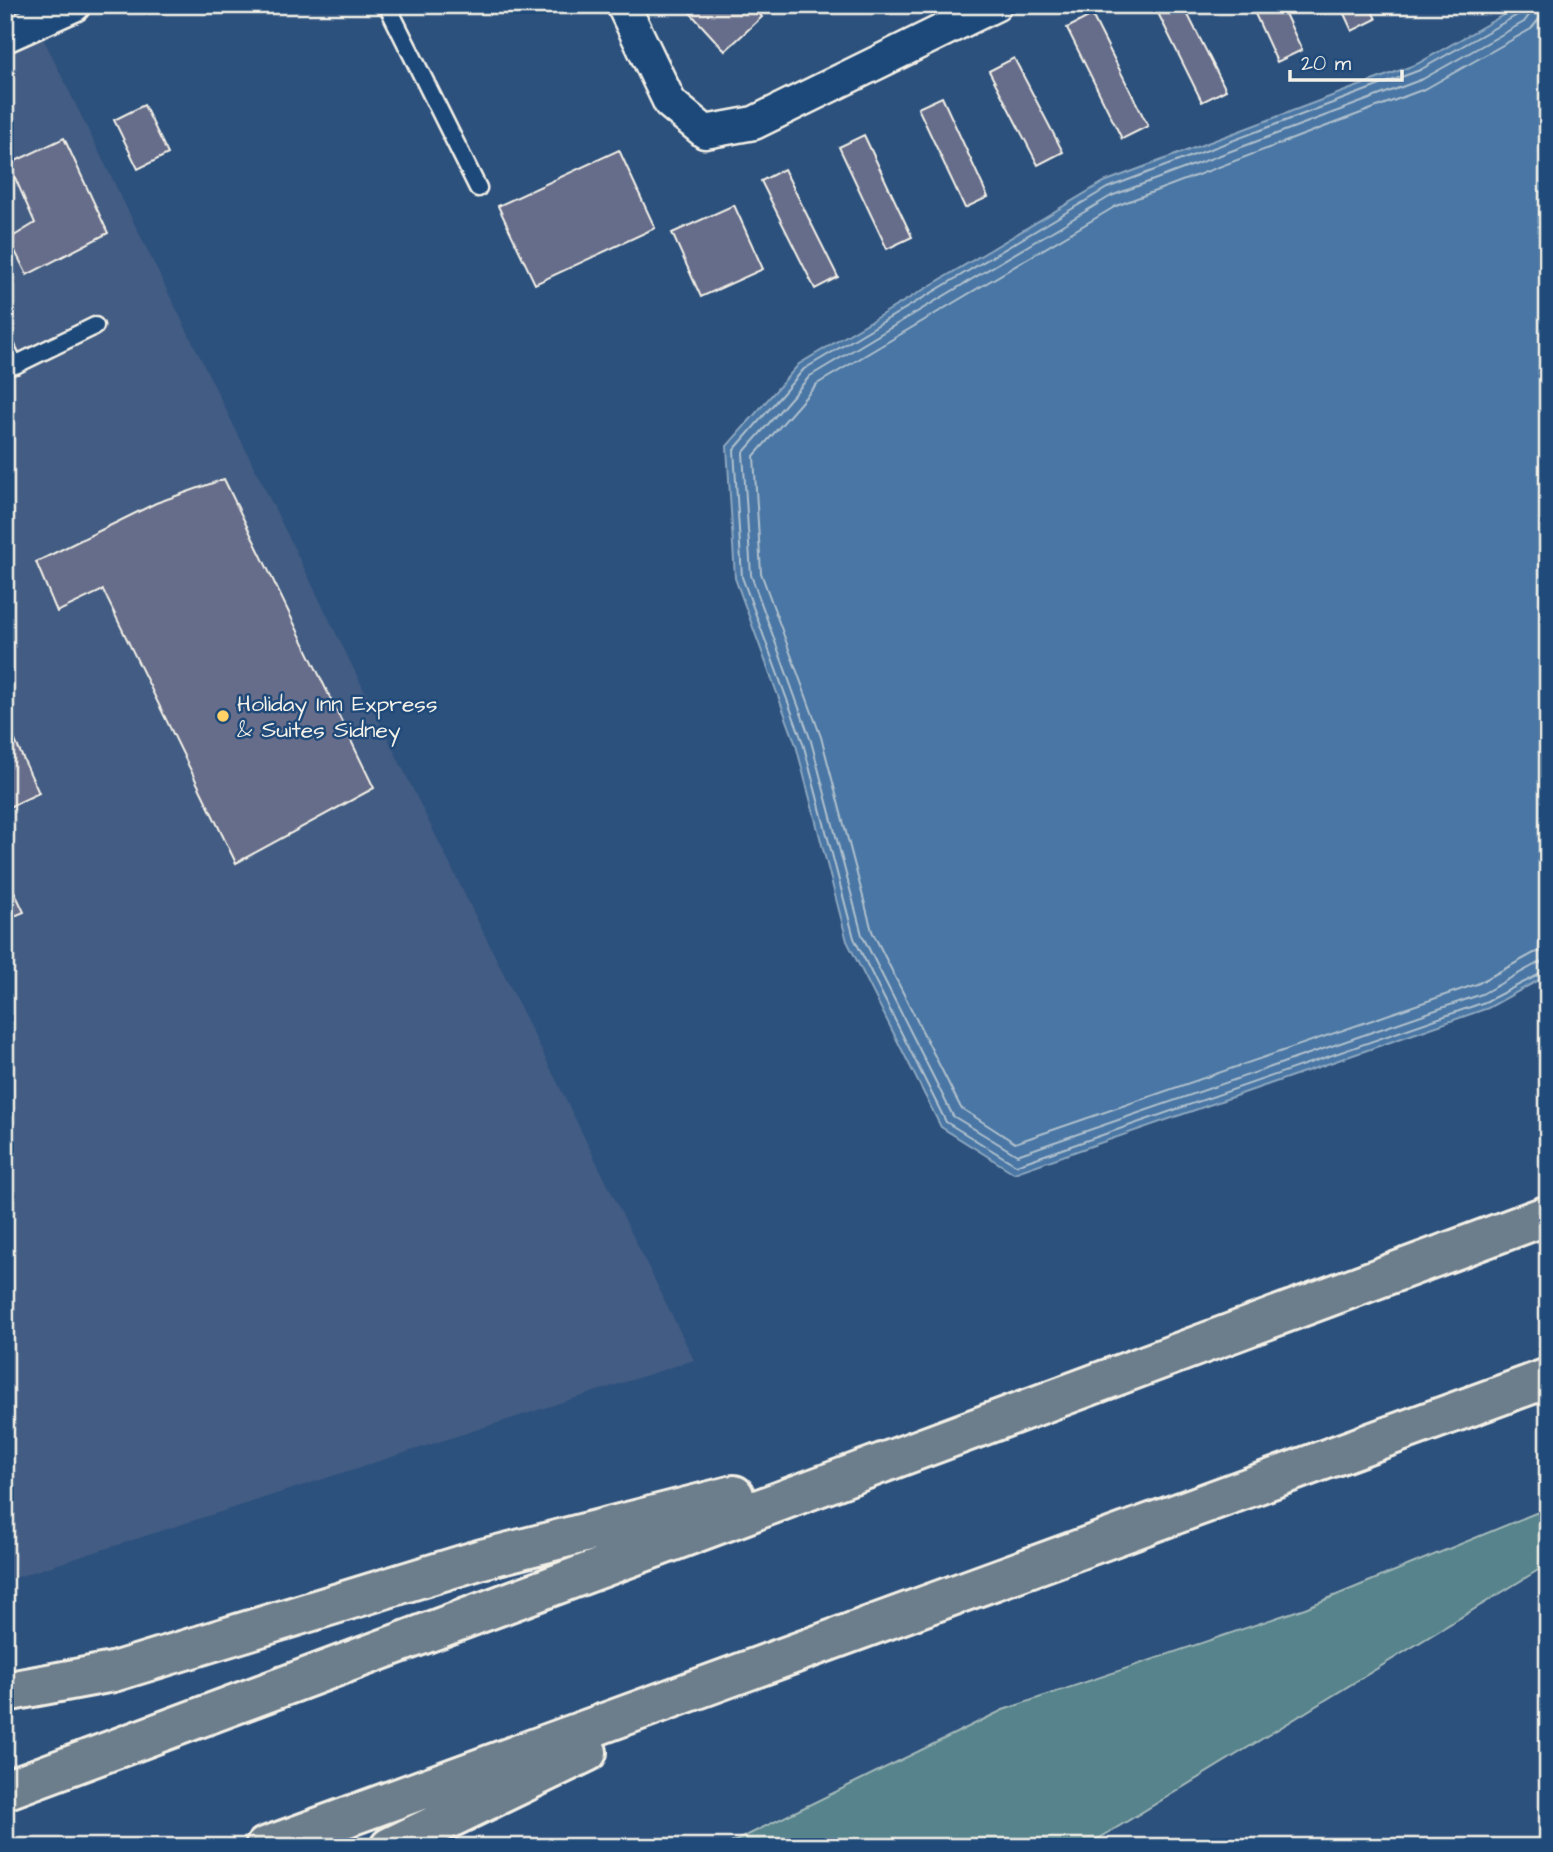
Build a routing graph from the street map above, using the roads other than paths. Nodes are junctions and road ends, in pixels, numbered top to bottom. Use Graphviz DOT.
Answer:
graph roads {
  1 [pos="74,5"];
  2 [pos="387,5"];
  3 [pos="623,5"];
  4 [pos="995,5"];
  5 [pos="5,36"];
  6 [pos="478,188"];
  7 [pos="95,327"];
  8 [pos="5,346"];
  9 [pos="1548,1214"];
  10 [pos="1548,1378"];
  11 [pos="923,1447"];
  12 [pos="793,1654"];
  13 [pos="5,1692"];
  14 [pos="5,1790"];
  15 [pos="265,1847"];
  16 [pos="390,1847"];
  1 -- 5 [label="street"];
  2 -- 6 [label="lane"];
  3 -- 4 [label="street"];
  7 -- 8 [label="lane"];
  9 -- 11 [label="highway"];
  10 -- 12 [label="highway"];
  11 -- 13 [label="highway"];
  11 -- 14 [label="highway"];
  12 -- 15 [label="highway"];
  12 -- 16 [label="highway"];
}
